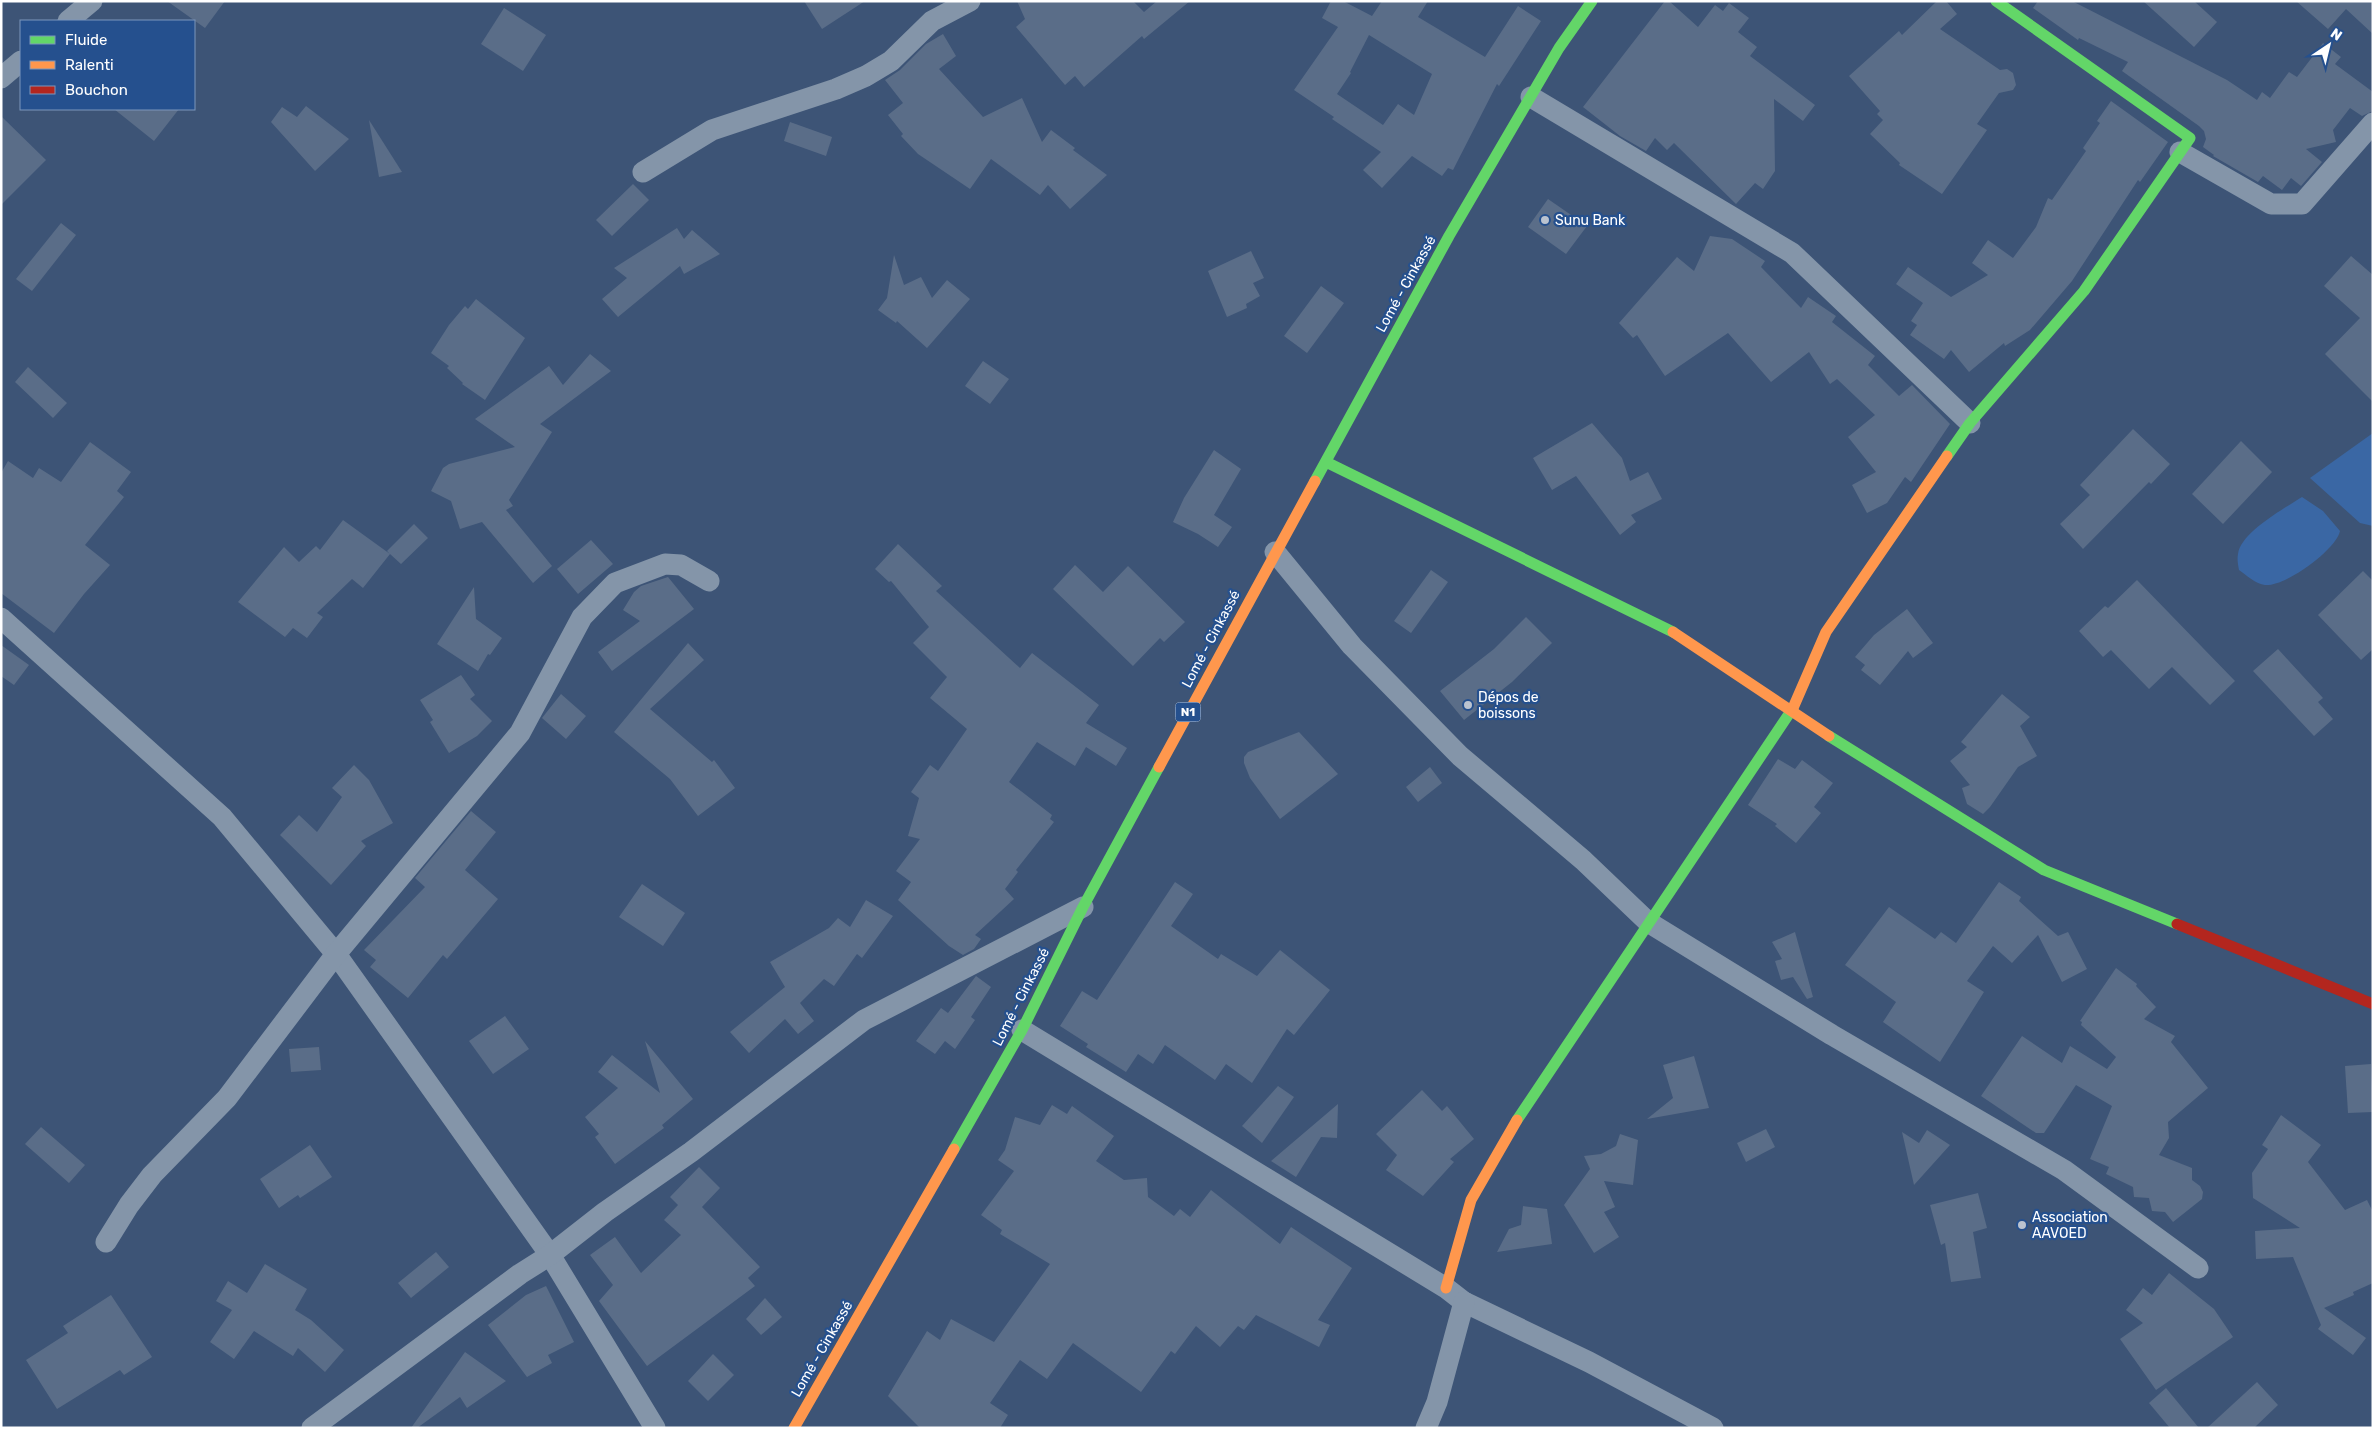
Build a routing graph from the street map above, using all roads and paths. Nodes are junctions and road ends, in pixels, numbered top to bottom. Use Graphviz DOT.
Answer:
graph roads {
  1 [pos="92,1"];
  2 [pos="970,1"];
  3 [pos="1592,1"];
  4 [pos="1996,1"];
  5 [pos="69,20"];
  6 [pos="20,62"];
  7 [pos="1,78"];
  8 [pos="1531,97"];
  9 [pos="2373,123"];
  10 [pos="2180,152"];
  11 [pos="643,172"];
  12 [pos="1970,423"];
  13 [pos="1326,462"];
  14 [pos="1275,552"];
  15 [pos="709,581"];
  16 [pos="1,618"];
  17 [pos="1791,712"];
  18 [pos="1083,907"];
  19 [pos="1648,922"];
  20 [pos="336,954"];
  21 [pos="2373,1004"];
  22 [pos="1022,1030"];
  23 [pos="106,1242"];
  24 [pos="550,1256"];
  25 [pos="2198,1268"];
  26 [pos="1446,1288"];
  27 [pos="1464,1302"];
  28 [pos="312,1428"];
  29 [pos="655,1428"];
  30 [pos="794,1428"];
  31 [pos="1426,1428"];
  32 [pos="1713,1428"];
  1 -- 5 [label="street"];
  2 -- 11 [label="street"];
  3 -- 8 [label="main road, Lomé - Cinkassé / N1"];
  4 -- 10 [label="main road"];
  6 -- 7 [label="street"];
  8 -- 12 [label="street"];
  8 -- 13 [label="main road, Lomé - Cinkassé / N1"];
  9 -- 10 [label="street"];
  10 -- 12 [label="main road"];
  12 -- 17 [label="main road"];
  13 -- 14 [label="main road, Lomé - Cinkassé / N1"];
  13 -- 17 [label="main road"];
  14 -- 18 [label="main road, Lomé - Cinkassé / N1"];
  14 -- 19 [label="street"];
  15 -- 20 [label="street"];
  16 -- 20 [label="street"];
  17 -- 19 [label="main road"];
  17 -- 21 [label="main road"];
  18 -- 22 [label="main road, Lomé - Cinkassé / N1"];
  18 -- 24 [label="street"];
  19 -- 25 [label="street"];
  19 -- 26 [label="main road"];
  20 -- 23 [label="street"];
  20 -- 24 [label="street"];
  22 -- 26 [label="street"];
  22 -- 30 [label="main road, Lomé - Cinkassé / N1"];
  24 -- 28 [label="street"];
  24 -- 29 [label="street"];
  26 -- 27 [label="street"];
  27 -- 31 [label="street"];
  27 -- 32 [label="street"];
}
